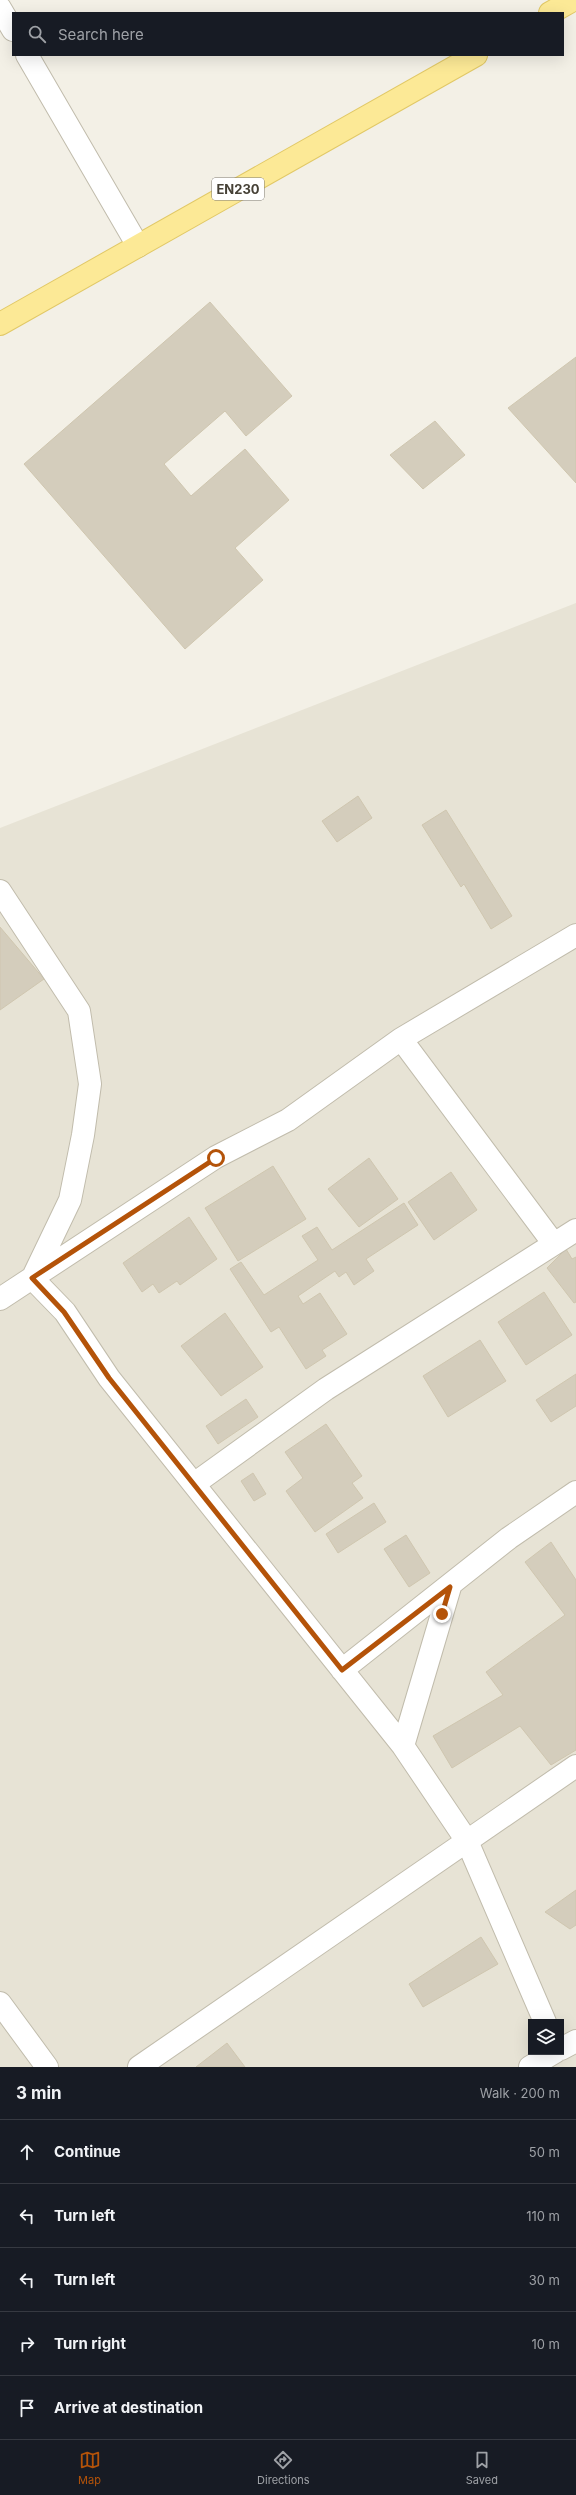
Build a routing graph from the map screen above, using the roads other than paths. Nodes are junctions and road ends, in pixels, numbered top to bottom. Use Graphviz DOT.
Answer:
graph roads {
  1 [pos="573,0"];
  2 [pos="0,8"];
  3 [pos="552,12"];
  4 [pos="12,28"];
  5 [pos="28,56"];
  6 [pos="474,56"];
  7 [pos="138,246"];
  8 [pos="0,324"];
  9 [pos="0,891"];
  10 [pos="576,934"];
  11 [pos="401,1040"];
  12 [pos="576,1230"];
  13 [pos="554,1244"];
  14 [pos="32,1278"];
  15 [pos="0,1299"];
  16 [pos="194,1484"];
  17 [pos="576,1492"];
  18 [pos="450,1587"];
  19 [pos="342,1670"];
  20 [pos="403,1746"];
  21 [pos="576,1766"];
  22 [pos="467,1841"];
  23 [pos="0,2003"];
  24 [pos="544,2019"];
  25 [pos="576,2041"];
  26 [pos="564,2047"];
  27 [pos="551,2055"];
  28 [pos="557,2055"];
  29 [pos="47,2067"];
  30 [pos="139,2067"];
  31 [pos="530,2067"];
  32 [pos="563,2067"];
  1 -- 3 [label="main road"];
  2 -- 4 [label="street"];
  5 -- 7 [label="street"];
  6 -- 7 [label="main road, EN230"];
  7 -- 8 [label="main road, EN230"];
  9 -- 14 [label="street"];
  10 -- 11 [label="street"];
  11 -- 13 [label="street"];
  11 -- 14 [label="street"];
  12 -- 13 [label="street"];
  13 -- 16 [label="street"];
  14 -- 15 [label="street"];
  14 -- 16 [label="street"];
  16 -- 19 [label="street"];
  17 -- 18 [label="street"];
  18 -- 19 [label="street"];
  18 -- 20 [label="street"];
  19 -- 20 [label="street"];
  20 -- 22 [label="street"];
  21 -- 22 [label="street"];
  22 -- 24 [label="street"];
  22 -- 30 [label="street"];
  23 -- 29 [label="street"];
  25 -- 26 [label="street"];
  27 -- 31 [label="street"];
  28 -- 32 [label="street"];
}
